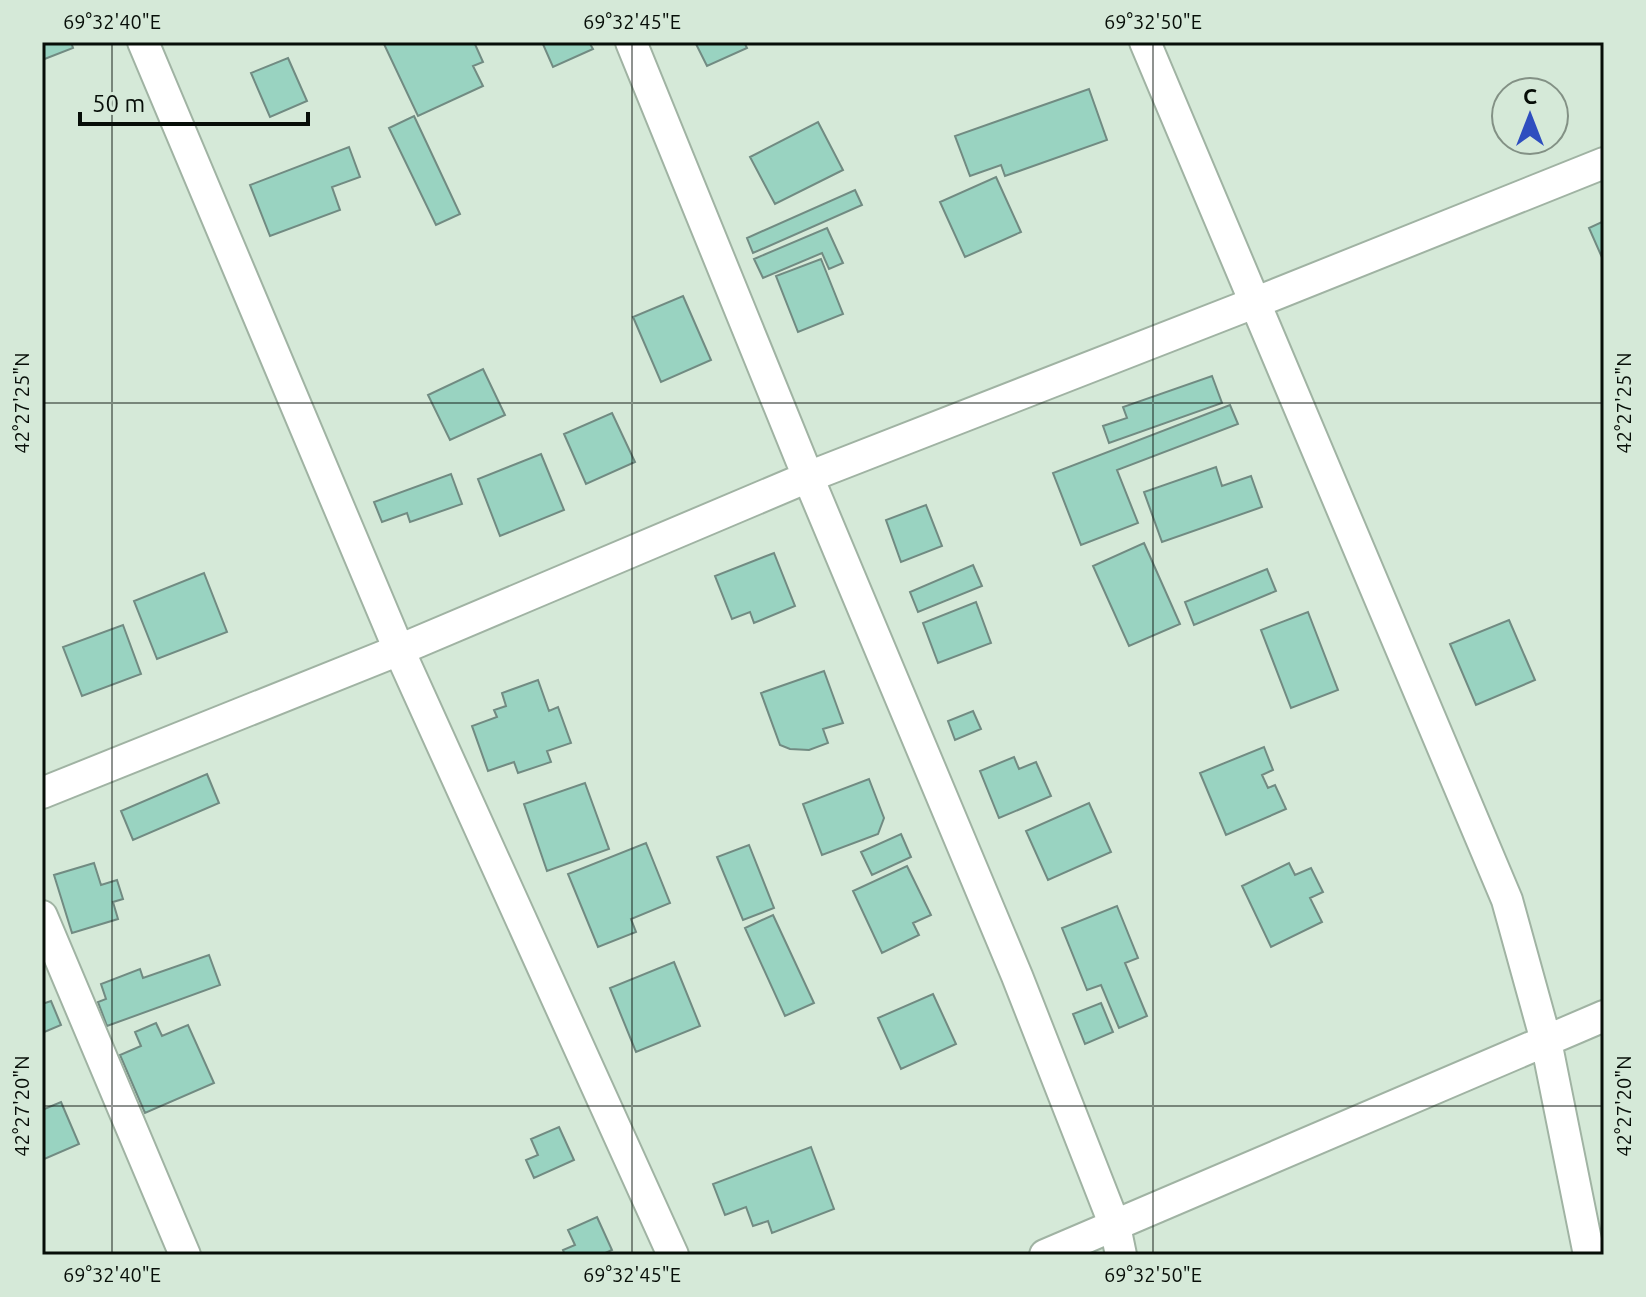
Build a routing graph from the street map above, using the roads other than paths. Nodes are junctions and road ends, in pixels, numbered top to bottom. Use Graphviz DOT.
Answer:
graph roads {
  1 [pos="143,42"];
  2 [pos="631,42"];
  3 [pos="1145,42"];
  4 [pos="1604,163"];
  5 [pos="1254,303"];
  6 [pos="808,477"];
  7 [pos="399,650"];
  8 [pos="42,793"];
  9 [pos="42,916"];
  10 [pos="1604,1016"];
  11 [pos="1546,1041"];
  12 [pos="1118,1241"];
  13 [pos="185,1255"];
  14 [pos="673,1255"];
  15 [pos="1045,1255"];
  16 [pos="1589,1255"];
  1 -- 7 [label="street"];
  2 -- 6 [label="street"];
  3 -- 5 [label="street"];
  4 -- 5 [label="street"];
  5 -- 6 [label="street"];
  5 -- 11 [label="street"];
  6 -- 7 [label="street"];
  6 -- 12 [label="street"];
  7 -- 8 [label="street"];
  7 -- 14 [label="street"];
  9 -- 13 [label="street"];
  10 -- 11 [label="street"];
  11 -- 12 [label="street"];
  11 -- 16 [label="street"];
  12 -- 15 [label="street"];
}
